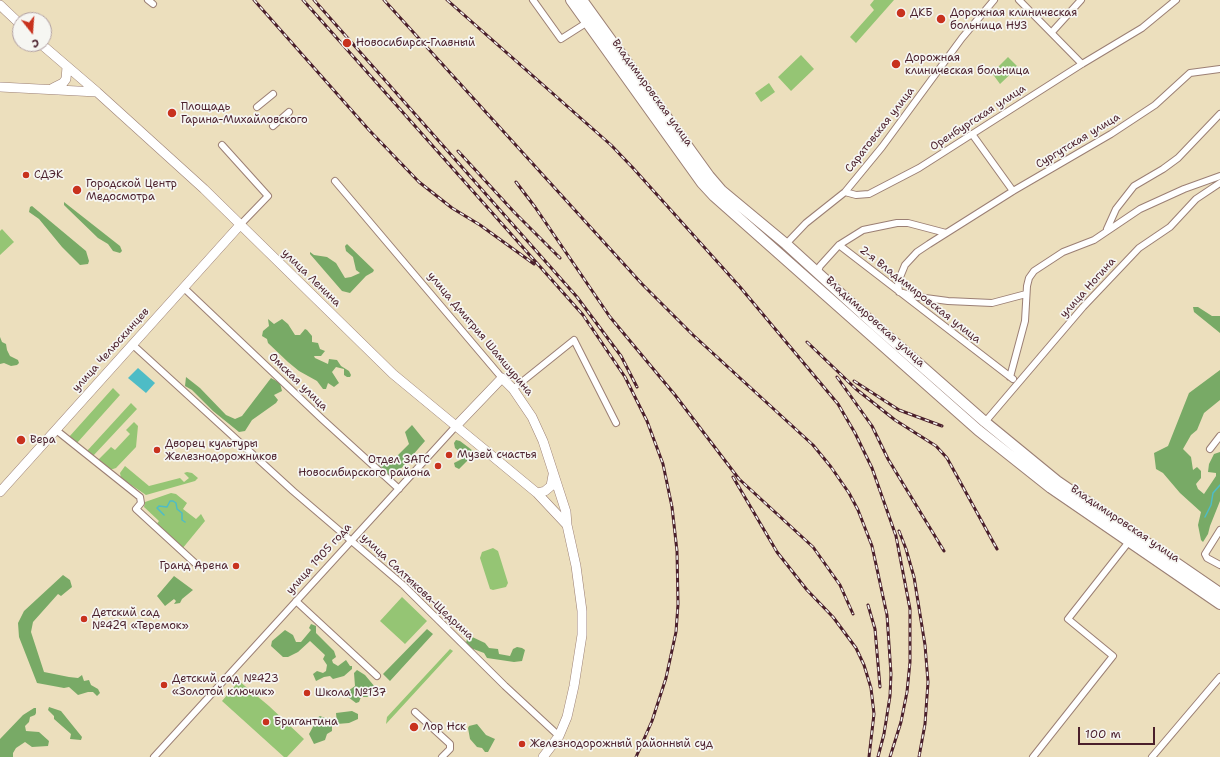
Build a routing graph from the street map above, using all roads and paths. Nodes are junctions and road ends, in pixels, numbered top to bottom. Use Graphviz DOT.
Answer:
graph roads {
  1 [pos="533,0"];
  2 [pos="570,0"];
  3 [pos="582,0"];
  4 [pos="994,0"];
  5 [pos="1019,0"];
  6 [pos="1081,0"];
  7 [pos="1176,0"];
  8 [pos="0,5"];
  9 [pos="12,16"];
  10 [pos="583,25"];
  11 [pos="1052,32"];
  12 [pos="50,52"];
  13 [pos="1082,64"];
  14 [pos="67,67"];
  15 [pos="1220,70"];
  16 [pos="0,87"];
  17 [pos="49,89"];
  18 [pos="97,92"];
  19 [pos="273,94"];
  20 [pos="257,107"];
  21 [pos="289,112"];
  22 [pos="1220,114"];
  23 [pos="273,126"];
  24 [pos="972,134"];
  25 [pos="222,145"];
  26 [pos="1220,176"];
  27 [pos="335,181"];
  28 [pos="1220,183"];
  29 [pos="1013,191"];
  30 [pos="845,192"];
  31 [pos="240,225"];
  32 [pos="1106,231"];
  33 [pos="946,233"];
  34 [pos="786,244"];
  35 [pos="839,245"];
  36 [pos="817,273"];
  37 [pos="184,288"];
  38 [pos="899,292"];
  39 [pos="1026,294"];
  40 [pos="133,344"];
  41 [pos="1010,377"];
  42 [pos="502,378"];
  43 [pos="1017,382"];
  44 [pos="513,389"];
  45 [pos="985,422"];
  46 [pos="616,423"];
  47 [pos="456,426"];
  48 [pos="56,430"];
  49 [pos="1220,436"];
  50 [pos="1210,449"];
  51 [pos="553,476"];
  52 [pos="399,489"];
  53 [pos="0,492"];
  54 [pos="537,493"];
  55 [pos="566,525"];
  56 [pos="1220,530"];
  57 [pos="1132,538"];
  58 [pos="352,540"];
  59 [pos="196,564"];
  60 [pos="1220,565"];
  61 [pos="1220,593"];
  62 [pos="296,601"];
  63 [pos="1220,604"];
  64 [pos="377,676"];
  65 [pos="1220,677"];
  66 [pos="415,712"];
  67 [pos="559,736"];
  68 [pos="154,757"];
  69 [pos="442,757"];
  70 [pos="543,757"];
  71 [pos="1033,757"];
  72 [pos="1152,757"];
  1 -- 10 [label="street"];
  2 -- 57 [label="main road, Владимировская улица"];
  3 -- 34 [label="main road, Владимировская улица"];
  4 -- 30 [label="street, Саратовская улица"];
  5 -- 11 [label="street"];
  6 -- 11 [label="street"];
  7 -- 13 [label="street, Оренбургская улица"];
  8 -- 9 [label="street"];
  11 -- 13 [label="street"];
  12 -- 14 [label="street, улица Ленина"];
  13 -- 24 [label="street, Оренбургская улица"];
  14 -- 17 [label="street"];
  14 -- 18 [label="street, улица Ленина"];
  15 -- 29 [label="street, Сургутская улица"];
  16 -- 17 [label="street"];
  17 -- 18 [label="street"];
  18 -- 31 [label="street, улица Ленина"];
  19 -- 20 [label="street"];
  21 -- 23 [label="street"];
  22 -- 32 [label="street"];
  24 -- 29 [label="street"];
  24 -- 30 [label="street, Оренбургская улица"];
  25 -- 31 [label="street"];
  26 -- 32 [label="street"];
  27 -- 42 [label="street, улица Дмитрия Шамшурина"];
  28 -- 43 [label="street, улица Ногина"];
  29 -- 33 [label="street, Сургутская улица"];
  30 -- 34 [label="street, Саратовская улица"];
  31 -- 37 [label="street, улица Челюскинцев"];
  31 -- 47 [label="street, улица Ленина"];
  32 -- 39 [label="street"];
  33 -- 35 [label="street"];
  33 -- 38 [label="street, Сургутская улица"];
  34 -- 36 [label="main road, Владимировская улица"];
  35 -- 36 [label="street"];
  35 -- 38 [label="street, 2-я Владимировская улица"];
  36 -- 45 [label="main road, Владимировская улица"];
  37 -- 40 [label="street, улица Челюскинцев"];
  37 -- 52 [label="street, Омская улица"];
  38 -- 39 [label="street"];
  38 -- 41 [label="street, 2-я Владимировская улица"];
  39 -- 41 [label="street"];
  40 -- 48 [label="street, улица Челюскинцев"];
  40 -- 58 [label="street, улица Салтыкова-Щедрина"];
  41 -- 43 [label="street, 2-я Владимировская улица"];
  42 -- 44 [label="street, улица Дмитрия Шамшурина"];
  42 -- 47 [label="street, улица 1905 года"];
  43 -- 45 [label="street, улица Ногина"];
  44 -- 46 [label="street"];
  44 -- 51 [label="street, улица Дмитрия Шамшурина"];
  45 -- 57 [label="main road, Владимировская улица"];
  47 -- 52 [label="street, улица 1905 года"];
  47 -- 54 [label="street, улица Ленина"];
  48 -- 53 [label="street, улица Челюскинцев"];
  48 -- 59 [label="street"];
  49 -- 50 [label="street"];
  51 -- 54 [label="street"];
  51 -- 55 [label="street, улица Дмитрия Шамшурина"];
  52 -- 58 [label="street, улица 1905 года"];
  54 -- 55 [label="street, улица Ленина"];
  55 -- 67 [label="street, улица Дмитрия Шамшурина"];
  56 -- 60 [label="street"];
  57 -- 61 [label="main road, Владимировская улица"];
  57 -- 63 [label="main road, Владимировская улица"];
  57 -- 71 [label="street"];
  58 -- 62 [label="street, улица 1905 года"];
  58 -- 67 [label="street, улица Салтыкова-Щедрина"];
  62 -- 64 [label="street"];
  62 -- 68 [label="street, улица 1905 года"];
  65 -- 72 [label="street"];
  66 -- 69 [label="street"];
  67 -- 70 [label="street, улица Дмитрия Шамшурина"];
}
